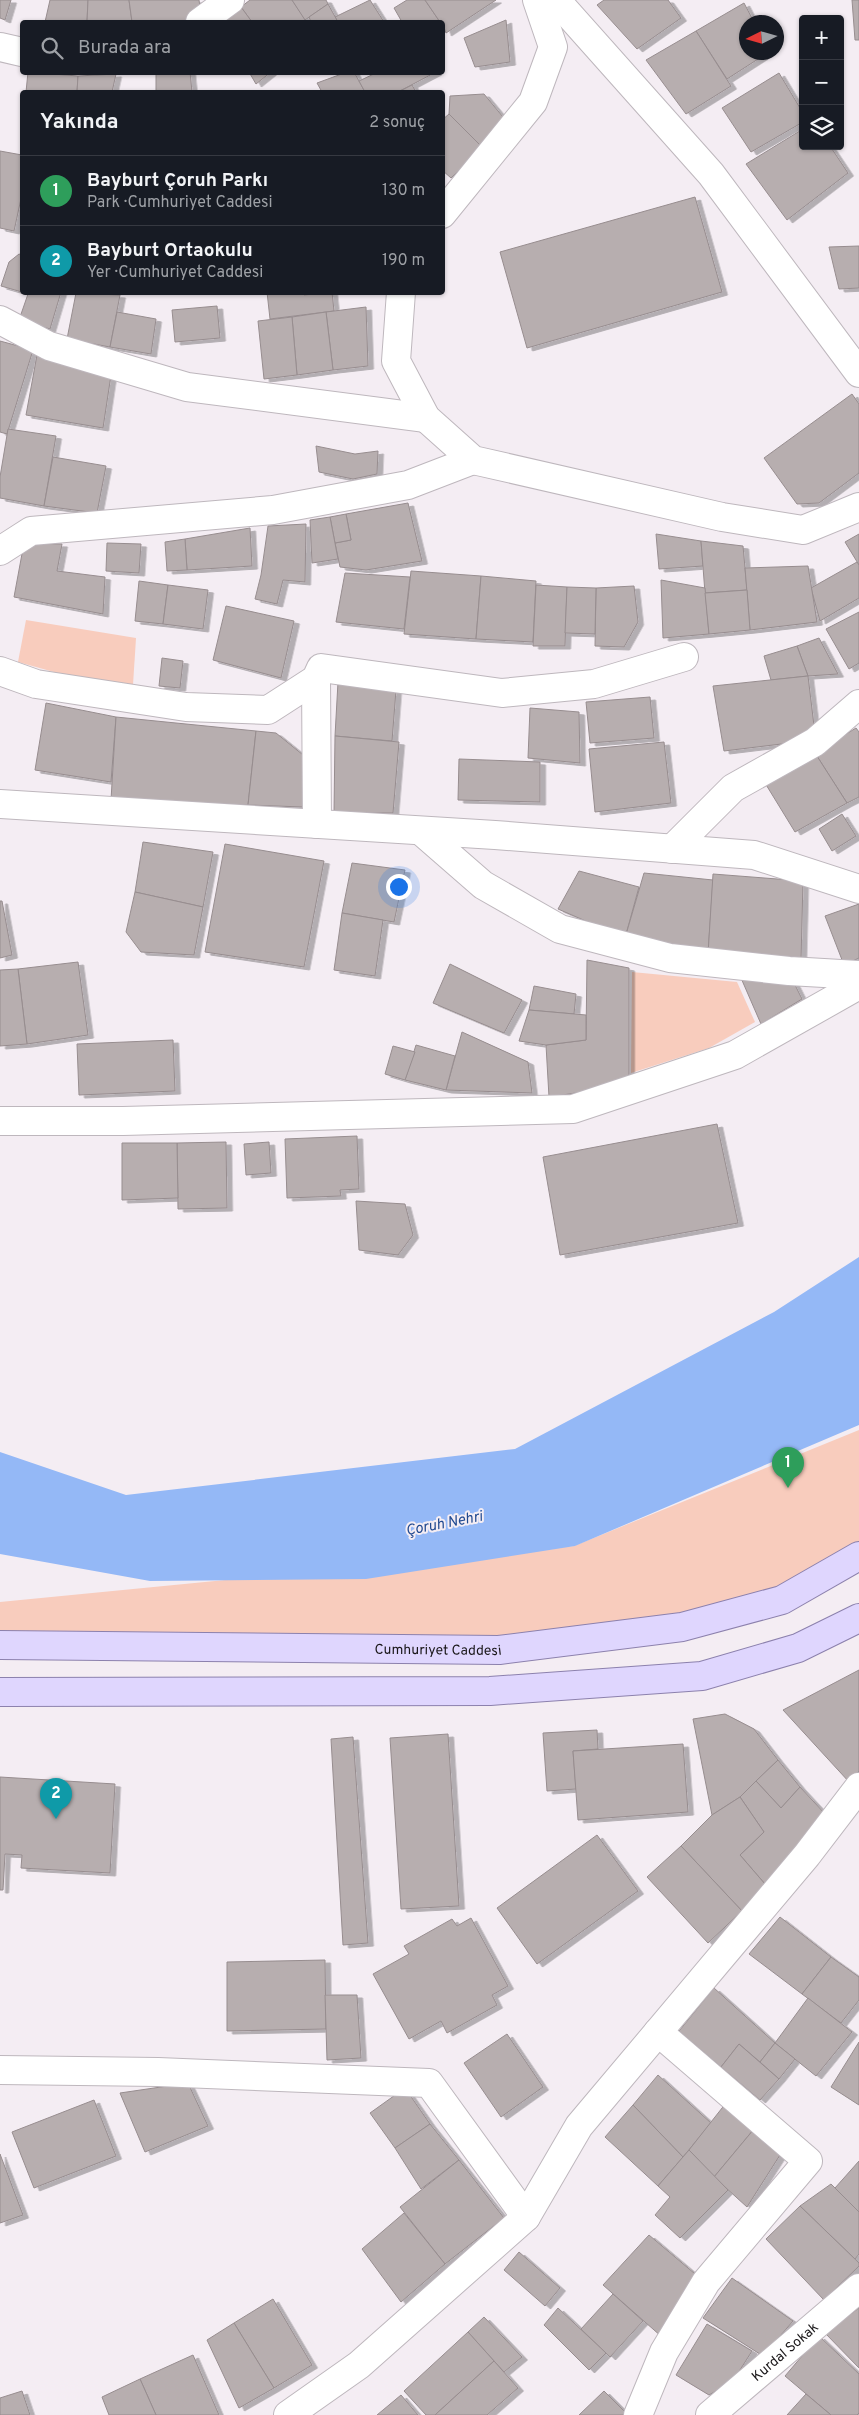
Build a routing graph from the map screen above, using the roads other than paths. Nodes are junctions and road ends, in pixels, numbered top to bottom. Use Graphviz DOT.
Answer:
graph roads {
  1 [pos="230,0"];
  2 [pos="538,0"];
  3 [pos="556,0"];
  4 [pos="203,20"];
  5 [pos="0,47"];
  6 [pos="20,52"];
  7 [pos="445,210"];
  8 [pos="401,295"];
  9 [pos="0,320"];
  10 [pos="859,373"];
  11 [pos="426,418"];
  12 [pos="473,460"];
  13 [pos="859,507"];
  14 [pos="0,551"];
  15 [pos="684,657"];
  16 [pos="0,671"];
  17 [pos="316,679"];
  18 [pos="859,704"];
  19 [pos="0,804"];
  20 [pos="317,824"];
  21 [pos="421,831"];
  22 [pos="672,849"];
  23 [pos="859,889"];
  24 [pos="859,975"];
  25 [pos="859,985"];
  26 [pos="0,1121"];
  27 [pos="859,1556"];
  28 [pos="859,1618"];
  29 [pos="0,1645"];
  30 [pos="0,1692"];
  31 [pos="859,1787"];
  32 [pos="658,2032"];
  33 [pos="0,2070"];
  34 [pos="526,2217"];
  35 [pos="859,2288"];
  36 [pos="288,2415"];
  37 [pos="638,2415"];
  38 [pos="710,2415"];
  1 -- 4 [label="street"];
  2 -- 7 [label="street"];
  3 -- 10 [label="street"];
  5 -- 6 [label="street"];
  8 -- 11 [label="street"];
  9 -- 11 [label="street"];
  11 -- 12 [label="street"];
  12 -- 13 [label="street"];
  12 -- 14 [label="street"];
  15 -- 17 [label="street"];
  16 -- 17 [label="street"];
  17 -- 20 [label="street"];
  18 -- 22 [label="street"];
  19 -- 20 [label="street"];
  20 -- 21 [label="street"];
  21 -- 22 [label="street"];
  21 -- 24 [label="street"];
  22 -- 23 [label="street"];
  25 -- 26 [label="street"];
  27 -- 29 [label="main road, Cumhuriyet Caddesi"];
  28 -- 30 [label="main road"];
  31 -- 32 [label="street"];
  32 -- 34 [label="street"];
  32 -- 37 [label="street"];
  33 -- 34 [label="street"];
  34 -- 36 [label="street"];
  35 -- 38 [label="street, Kurdal Sokak"];
}
